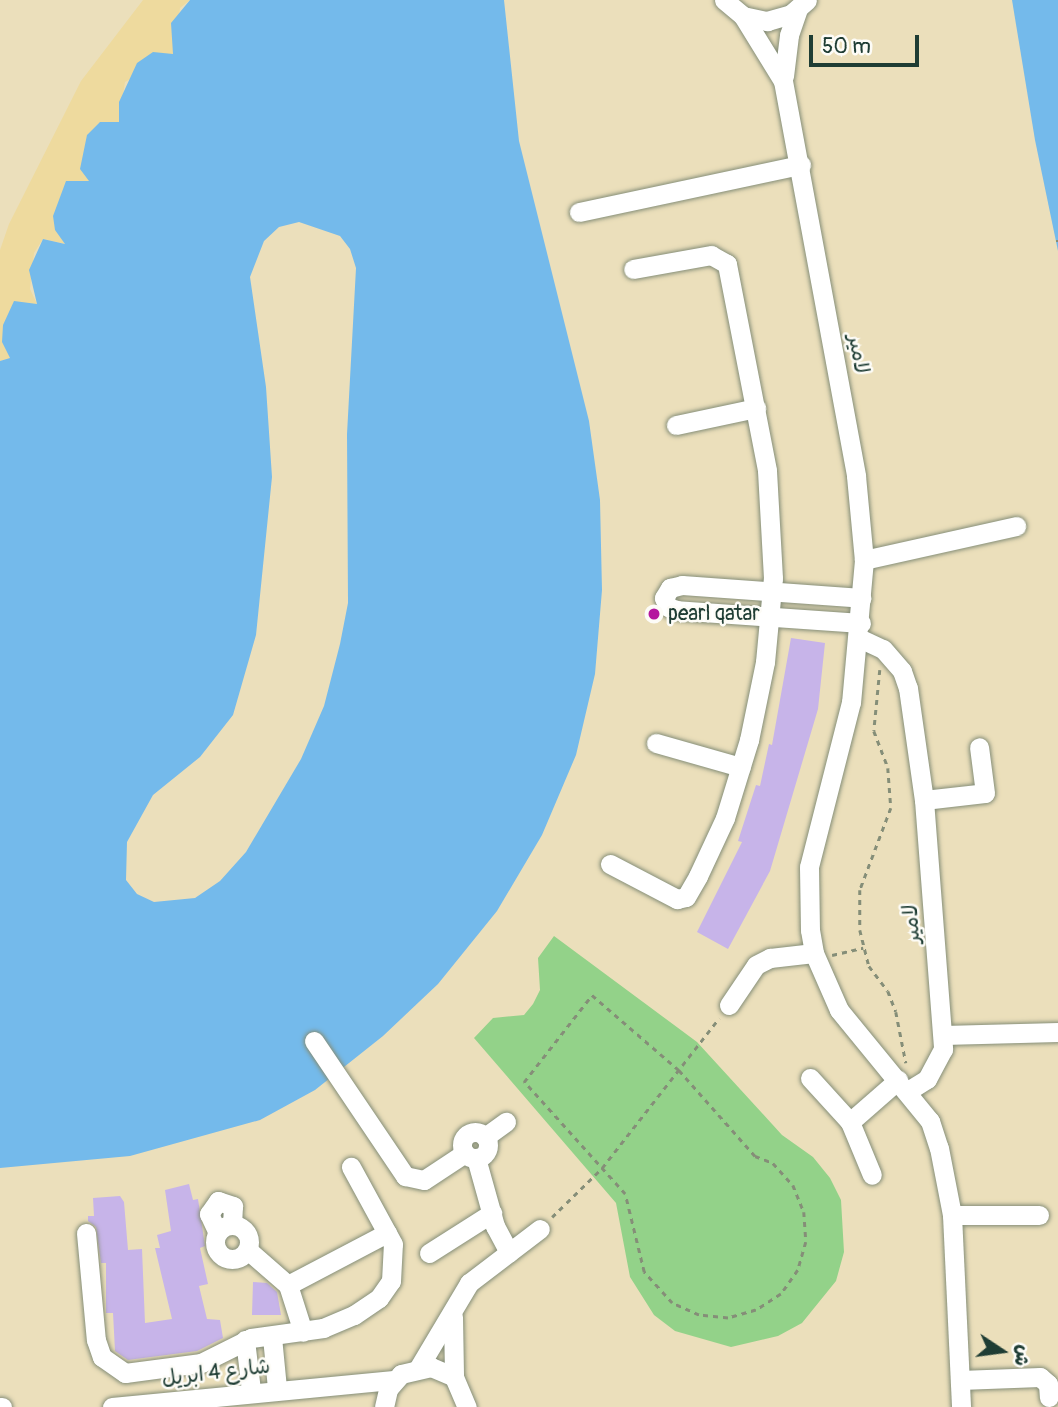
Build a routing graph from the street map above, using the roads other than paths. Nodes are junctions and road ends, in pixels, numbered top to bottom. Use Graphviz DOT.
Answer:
graph roads {
  1 [pos="724,0"];
  2 [pos="803,4"];
  3 [pos="743,16"];
  4 [pos="783,80"];
  5 [pos="801,165"];
  6 [pos="579,212"];
  7 [pos="632,269"];
  8 [pos="757,408"];
  9 [pos="676,425"];
  10 [pos="1016,526"];
  11 [pos="864,561"];
  12 [pos="772,592"];
  13 [pos="862,598"];
  14 [pos="770,616"];
  15 [pos="860,630"];
  16 [pos="656,743"];
  17 [pos="979,747"];
  18 [pos="741,767"];
  19 [pos="924,800"];
  20 [pos="610,864"];
  21 [pos="815,955"];
  22 [pos="729,1004"];
  23 [pos="1058,1032"];
  24 [pos="314,1041"];
  25 [pos="943,1042"];
  26 [pos="810,1078"];
  27 [pos="903,1086"];
  28 [pos="506,1122"];
  29 [pos="850,1122"];
  30 [pos="471,1156"];
  31 [pos="351,1167"];
  32 [pos="872,1175"];
  33 [pos="493,1215"];
  34 [pos="952,1215"];
  35 [pos="1039,1215"];
  36 [pos="540,1229"];
  37 [pos="86,1233"];
  38 [pos="387,1233"];
  39 [pos="516,1247"];
  40 [pos="250,1252"];
  41 [pos="429,1253"];
  42 [pos="288,1285"];
  43 [pos="459,1300"];
  44 [pos="303,1332"];
  45 [pos="272,1337"];
  46 [pos="245,1340"];
  47 [pos="419,1367"];
  48 [pos="454,1377"];
  49 [pos="394,1380"];
  50 [pos="960,1380"];
  51 [pos="326,1386"];
  52 [pos="277,1388"];
  53 [pos="251,1391"];
  54 [pos="1049,1397"];
  55 [pos="112,1407"];
  56 [pos="376,1407"];
  57 [pos="384,1407"];
  58 [pos="467,1407"];
  59 [pos="961,1407"];
  1 -- 3 [label="street, لامير"];
  2 -- 3 [label="street"];
  2 -- 4 [label="street, لامير"];
  3 -- 4 [label="street, لامير"];
  4 -- 5 [label="street, لامير"];
  5 -- 6 [label="street"];
  5 -- 11 [label="street, لامير"];
  7 -- 8 [label="street"];
  8 -- 9 [label="street"];
  8 -- 12 [label="street"];
  10 -- 11 [label="street"];
  11 -- 13 [label="street, لامير"];
  12 -- 13 [label="street"];
  12 -- 14 [label="street"];
  12 -- 14 [label="street"];
  13 -- 15 [label="street, لامير"];
  14 -- 15 [label="street"];
  14 -- 18 [label="street"];
  15 -- 19 [label="street, لامير"];
  15 -- 21 [label="street, لامير"];
  16 -- 18 [label="street"];
  17 -- 19 [label="street"];
  18 -- 20 [label="street"];
  19 -- 25 [label="street, لامير"];
  21 -- 22 [label="street"];
  21 -- 27 [label="street, لامير"];
  23 -- 25 [label="street"];
  24 -- 30 [label="street"];
  25 -- 27 [label="street"];
  26 -- 29 [label="street"];
  27 -- 29 [label="street"];
  27 -- 34 [label="street, لامير"];
  28 -- 30 [label="street"];
  29 -- 32 [label="street"];
  30 -- 33 [label="street"];
  31 -- 38 [label="street"];
  33 -- 39 [label="street"];
  33 -- 41 [label="street"];
  34 -- 35 [label="street"];
  34 -- 50 [label="street, لامير"];
  36 -- 39 [label="street"];
  37 -- 46 [label="street"];
  38 -- 42 [label="street"];
  38 -- 44 [label="street"];
  39 -- 43 [label="street"];
  40 -- 40 [label="street"];
  40 -- 42 [label="street"];
  42 -- 44 [label="street"];
  43 -- 47 [label="street"];
  43 -- 48 [label="street"];
  44 -- 45 [label="street"];
  45 -- 46 [label="street"];
  45 -- 52 [label="street"];
  46 -- 53 [label="street"];
  47 -- 48 [label="street"];
  47 -- 49 [label="street"];
  48 -- 58 [label="street"];
  49 -- 51 [label="street, شارع 4 ابريل"];
  49 -- 57 [label="street"];
  50 -- 54 [label="street"];
  50 -- 59 [label="street, لامير"];
  51 -- 52 [label="street, شارع 4 ابريل"];
  51 -- 56 [label="street, شارع 4 ابريل"];
  52 -- 53 [label="street, شارع 4 ابريل"];
  53 -- 55 [label="street, شارع 4 ابريل"];
}
